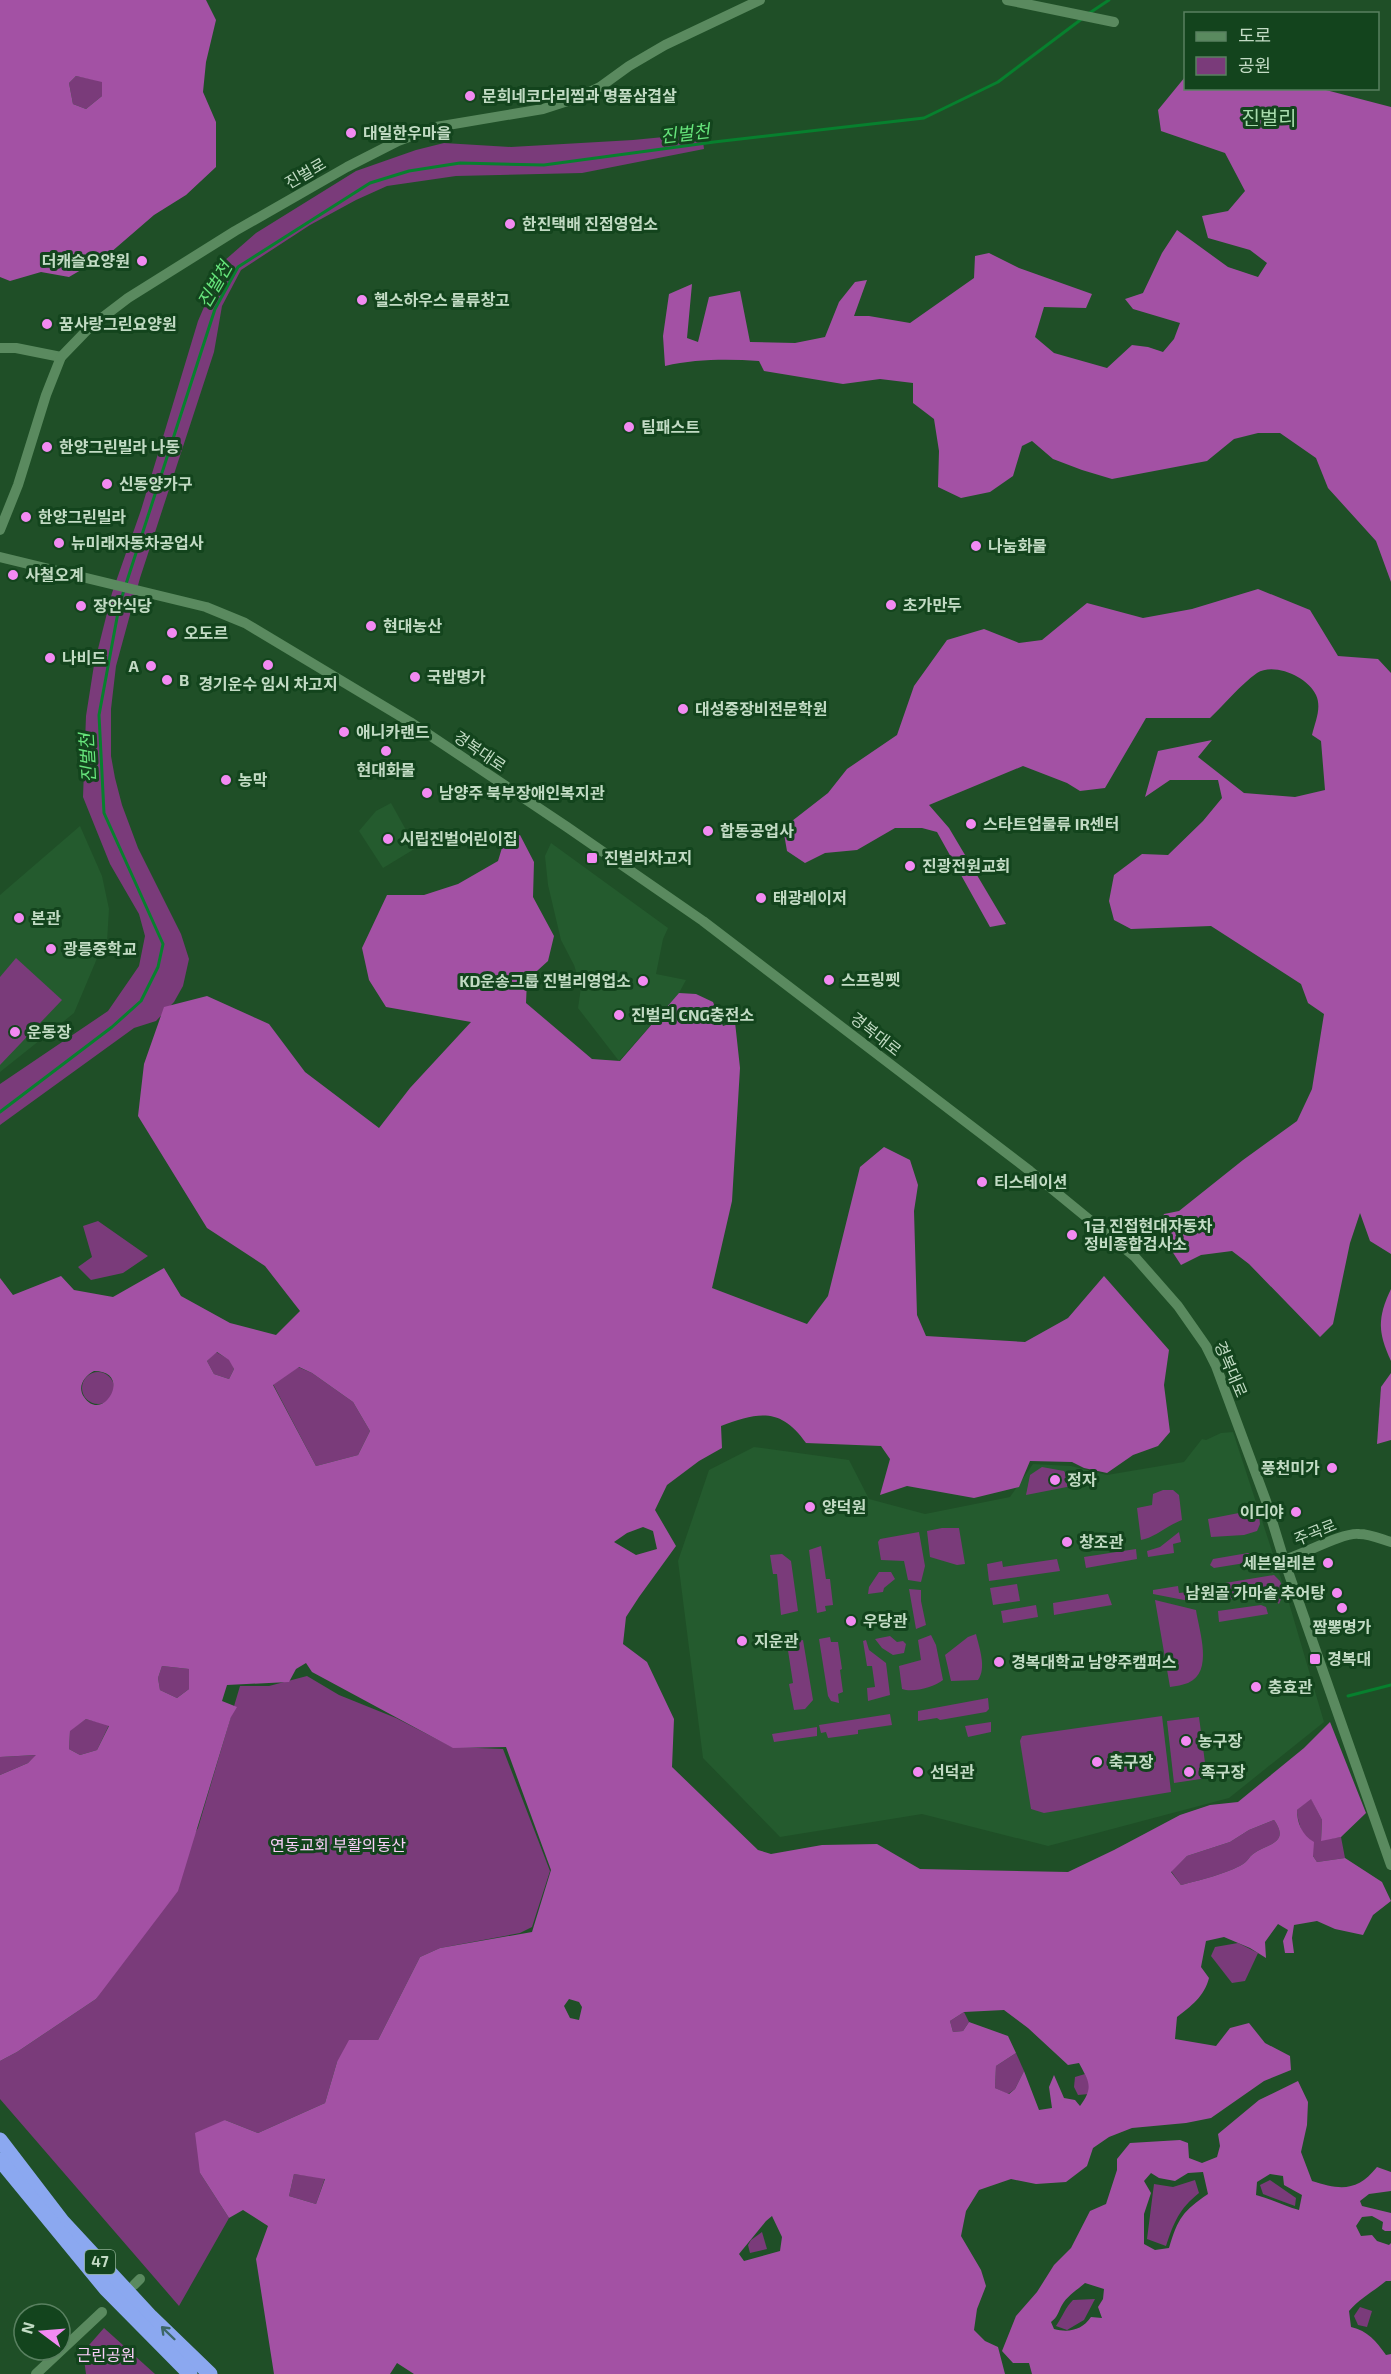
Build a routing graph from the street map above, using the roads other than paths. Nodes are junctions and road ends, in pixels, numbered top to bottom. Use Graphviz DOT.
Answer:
graph roads {
  1 [pos="760,0"];
  2 [pos="1006,0"];
  3 [pos="1114,22"];
  4 [pos="0,348"];
  5 [pos="62,357"];
  6 [pos="0,530"];
  7 [pos="0,556"];
  8 [pos="1391,1542"];
  9 [pos="1284,1560"];
  10 [pos="1391,1865"];
  11 [pos="0,2140"];
  12 [pos="0,2160"];
  13 [pos="102,2312"];
  14 [pos="36,2374"];
  15 [pos="190,2374"];
  16 [pos="210,2374"];
  1 -- 5 [label="street, 진벌로"];
  2 -- 3 [label="street"];
  4 -- 5 [label="street"];
  5 -- 6 [label="street, 진벌로"];
  7 -- 9 [label="street, 경복대로"];
  8 -- 9 [label="street, 주곡로"];
  9 -- 10 [label="street, 경복대로"];
  16 -- 11 [label="highway, 47, one-way"];
  12 -- 15 [label="highway, 47"];
  13 -- 14 [label="street"];
}
